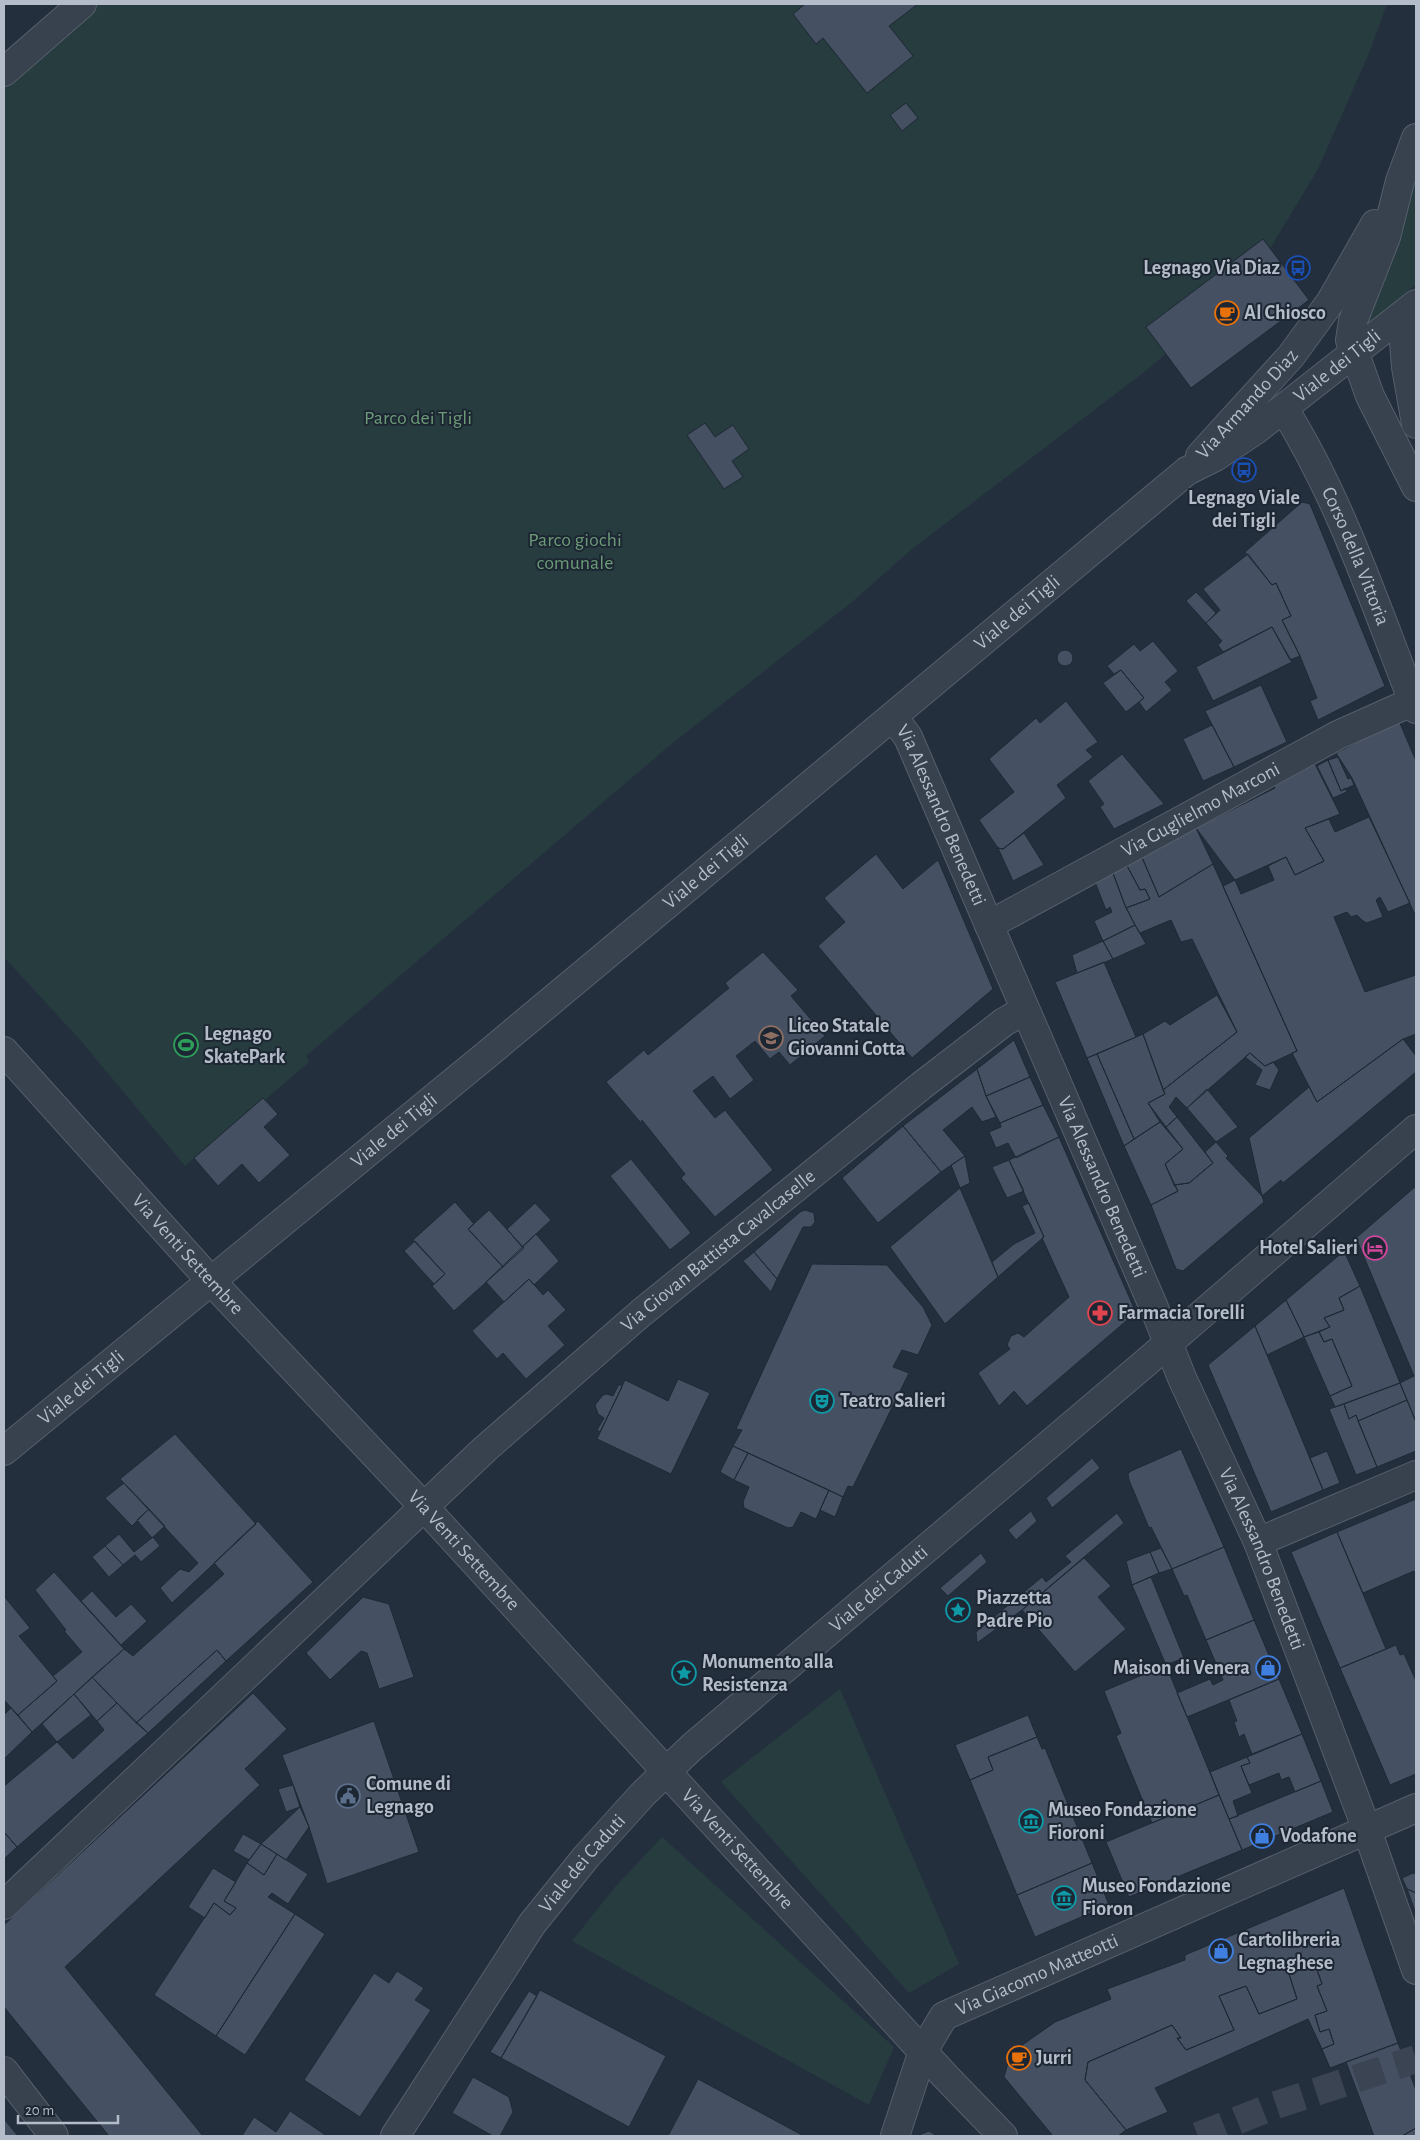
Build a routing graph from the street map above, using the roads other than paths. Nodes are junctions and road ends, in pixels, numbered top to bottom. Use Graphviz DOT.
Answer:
graph roads {
  1 [pos="82,4"];
  2 [pos="4,72"];
  3 [pos="1416,138"];
  4 [pos="1400,181"];
  5 [pos="1409,310"];
  6 [pos="1354,353"];
  7 [pos="1284,409"];
  8 [pos="1416,424"];
  9 [pos="1187,472"];
  10 [pos="1416,487"];
  11 [pos="1415,704"];
  12 [pos="893,716"];
  13 [pos="989,925"];
  14 [pos="1025,1010"];
  15 [pos="4,1051"];
  16 [pos="1416,1129"];
  17 [pos="210,1281"];
  18 [pos="1168,1343"];
  19 [pos="4,1451"];
  20 [pos="1416,1475"];
  21 [pos="426,1508"];
  22 [pos="1258,1542"];
  23 [pos="666,1771"];
  24 [pos="1416,1808"];
  25 [pos="1367,1830"];
  26 [pos="4,1905"];
  27 [pos="1416,1970"];
  28 [pos="923,2051"];
  29 [pos="4,2072"];
  30 [pos="54,2136"];
  31 [pos="395,2136"];
  32 [pos="895,2136"];
  33 [pos="1003,2136"];
  1 -- 2 [label="street"];
  3 -- 4 [label="street, Via Armando Diaz"];
  4 -- 6 [label="street, Via Armando Diaz"];
  4 -- 9 [label="street, Via Armando Diaz"];
  5 -- 6 [label="street, Viale dei Tigli"];
  5 -- 8 [label="street"];
  6 -- 7 [label="street, Viale dei Tigli"];
  6 -- 10 [label="street"];
  7 -- 9 [label="street, Viale dei Tigli"];
  7 -- 11 [label="street, Corso della Vittoria"];
  9 -- 12 [label="street, Viale dei Tigli"];
  11 -- 13 [label="street, Via Guglielmo Marconi"];
  12 -- 13 [label="street, Via Alessandro Benedetti"];
  12 -- 17 [label="street, Viale dei Tigli"];
  13 -- 14 [label="street, Via Alessandro Benedetti"];
  14 -- 18 [label="street, Via Alessandro Benedetti"];
  14 -- 21 [label="street, Via Giovan Battista Cavalcaselle"];
  15 -- 17 [label="street, Via Venti Settembre"];
  16 -- 18 [label="street, Viale dei Caduti"];
  17 -- 19 [label="street, Viale dei Tigli"];
  17 -- 21 [label="street, Via Venti Settembre"];
  18 -- 22 [label="street, Via Alessandro Benedetti"];
  18 -- 23 [label="street, Viale dei Caduti"];
  20 -- 22 [label="street"];
  21 -- 23 [label="street, Via Venti Settembre"];
  21 -- 26 [label="street, Via Giovan Battista Cavalcaselle"];
  22 -- 25 [label="street, Via Alessandro Benedetti"];
  23 -- 28 [label="street, Via Venti Settembre"];
  23 -- 31 [label="street, Viale dei Caduti"];
  24 -- 25 [label="street, Via Giacomo Matteotti"];
  25 -- 27 [label="street, Via Alessandro Benedetti"];
  25 -- 28 [label="street, Via Giacomo Matteotti"];
  28 -- 32 [label="street, Via Giacomo Matteotti"];
  28 -- 33 [label="street, Via Venti Settembre"];
  29 -- 30 [label="street"];
}
